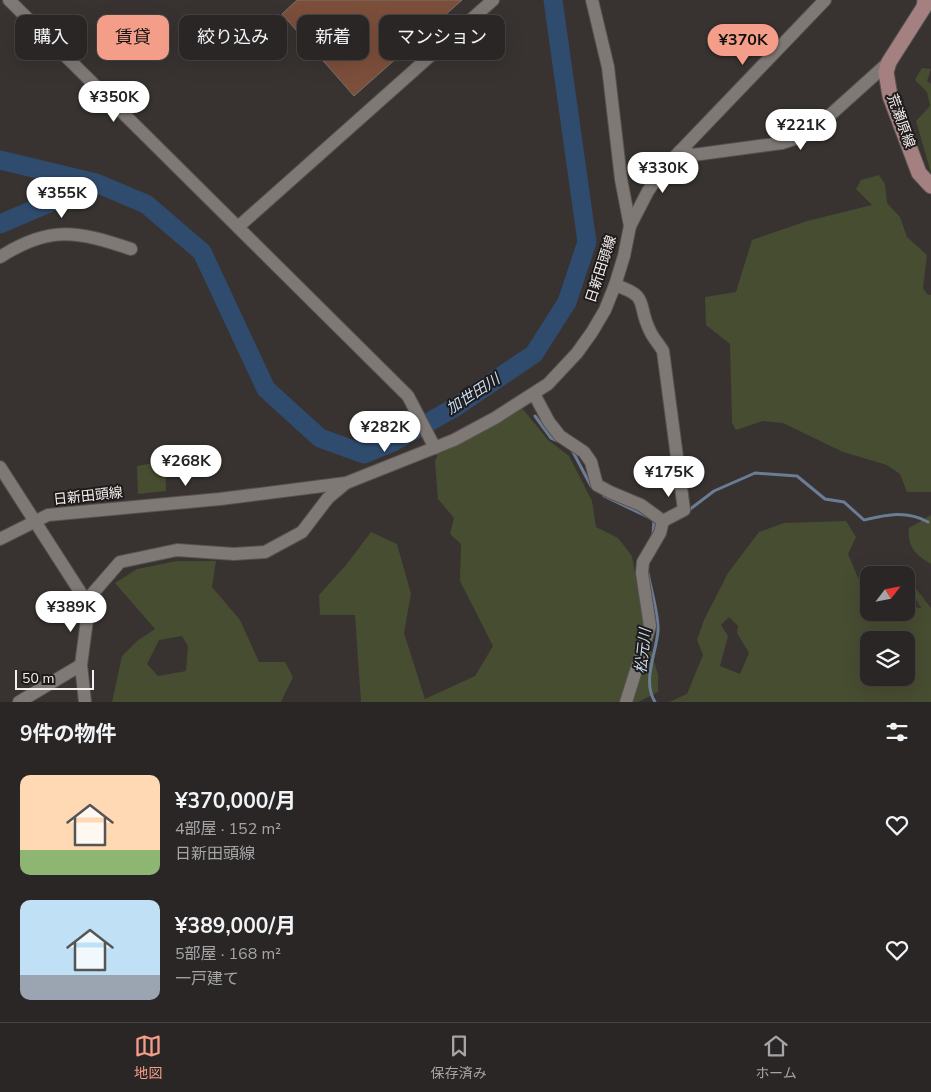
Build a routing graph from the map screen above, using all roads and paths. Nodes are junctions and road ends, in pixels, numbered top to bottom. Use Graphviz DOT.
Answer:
graph roads {
  1 [pos="9,0"];
  2 [pos="493,0"];
  3 [pos="592,0"];
  4 [pos="825,0"];
  5 [pos="925,0"];
  6 [pos="889,62"];
  7 [pos="680,151"];
  8 [pos="931,186"];
  9 [pos="630,226"];
  10 [pos="238,227"];
  11 [pos="131,249"];
  12 [pos="0,257"];
  13 [pos="615,285"];
  14 [pos="534,394"];
  15 [pos="433,446"];
  16 [pos="0,467"];
  17 [pos="346,483"];
  18 [pos="35,520"];
  19 [pos="663,521"];
  20 [pos="0,539"];
  21 [pos="86,601"];
  22 [pos="81,665"];
  23 [pos="19,702"];
  24 [pos="85,702"];
  25 [pos="626,702"];
  1 -- 10 [label="street"];
  2 -- 10 [label="street"];
  3 -- 9 [label="street"];
  4 -- 7 [label="street, 日新田頭線"];
  5 -- 6 [label="street"];
  6 -- 7 [label="street"];
  6 -- 8 [label="street, 荒瀬原線"];
  7 -- 9 [label="street, 日新田頭線"];
  9 -- 13 [label="street, 日新田頭線"];
  10 -- 15 [label="street"];
  11 -- 12 [label="street"];
  13 -- 14 [label="street, 日新田頭線"];
  13 -- 19 [label="street"];
  14 -- 15 [label="street, 日新田頭線"];
  14 -- 19 [label="street"];
  15 -- 17 [label="street, 日新田頭線"];
  16 -- 18 [label="street"];
  17 -- 18 [label="street, 日新田頭線"];
  17 -- 21 [label="street"];
  18 -- 20 [label="street, 日新田頭線"];
  18 -- 21 [label="street"];
  19 -- 25 [label="street"];
  21 -- 22 [label="street"];
  22 -- 23 [label="street"];
  22 -- 24 [label="street"];
}
